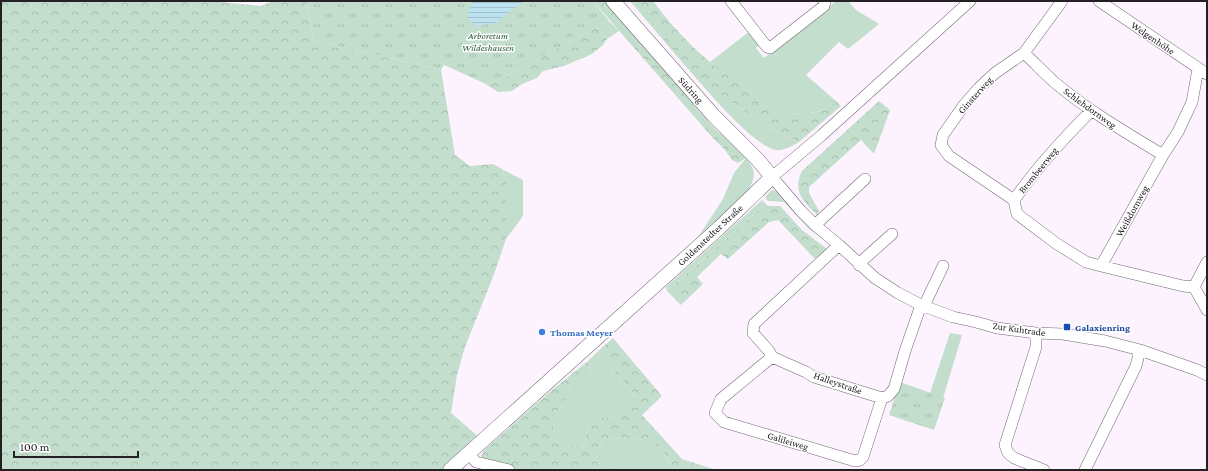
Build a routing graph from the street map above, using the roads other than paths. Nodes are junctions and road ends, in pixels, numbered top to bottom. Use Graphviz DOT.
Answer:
graph roads {
  1 [pos="613,1"];
  2 [pos="731,1"];
  3 [pos="825,1"];
  4 [pos="970,1"];
  5 [pos="1062,1"];
  6 [pos="1099,1"];
  7 [pos="1024,53"];
  8 [pos="1203,71"];
  9 [pos="1092,111"];
  10 [pos="1163,155"];
  11 [pos="772,177"];
  12 [pos="866,179"];
  13 [pos="1014,200"];
  14 [pos="815,225"];
  15 [pos="892,234"];
  16 [pos="839,245"];
  17 [pos="1207,262"];
  18 [pos="859,265"];
  19 [pos="943,266"];
  20 [pos="1101,266"];
  21 [pos="1194,287"];
  22 [pos="923,305"];
  23 [pos="1207,310"];
  24 [pos="1036,333"];
  25 [pos="1140,350"];
  26 [pos="772,357"];
  27 [pos="1207,376"];
  28 [pos="882,398"];
  29 [pos="469,454"];
  30 [pos="450,470"];
  31 [pos="509,470"];
  32 [pos="1044,470"];
  33 [pos="1085,470"];
  1 -- 11 [label="main road, Südring"];
  2 -- 3 [label="street"];
  4 -- 11 [label="street, Goldenstedter Straße"];
  5 -- 7 [label="street, Ginsterweg"];
  6 -- 8 [label="street, Welgenhöhe"];
  7 -- 9 [label="street, Schlehdornweg"];
  7 -- 13 [label="street, Ginsterweg"];
  8 -- 10 [label="street, Weißdornweg"];
  9 -- 10 [label="street, Schlehdornweg"];
  9 -- 13 [label="street, Brombeerweg"];
  10 -- 20 [label="street, Weißdornweg"];
  11 -- 14 [label="street, Zur Kuhtrade"];
  11 -- 29 [label="main road, Goldenstedter Straße"];
  12 -- 14 [label="street"];
  13 -- 20 [label="street, Brombeerweg"];
  14 -- 16 [label="street, Zur Kuhtrade"];
  15 -- 18 [label="street"];
  16 -- 18 [label="street, Zur Kuhtrade"];
  16 -- 26 [label="street"];
  17 -- 21 [label="street"];
  18 -- 22 [label="street, Zur Kuhtrade"];
  19 -- 22 [label="street"];
  20 -- 21 [label="street"];
  21 -- 23 [label="street"];
  22 -- 24 [label="street, Zur Kuhtrade"];
  22 -- 28 [label="street"];
  24 -- 25 [label="street, Zur Kuhtrade"];
  24 -- 32 [label="street"];
  25 -- 27 [label="street, Zur Kuhtrade"];
  25 -- 33 [label="street"];
  26 -- 28 [label="street, Halleystraße"];
  26 -- 28 [label="street, Galileiweg"];
  29 -- 30 [label="main road, Goldenstedter Straße"];
  29 -- 31 [label="street"];
}
